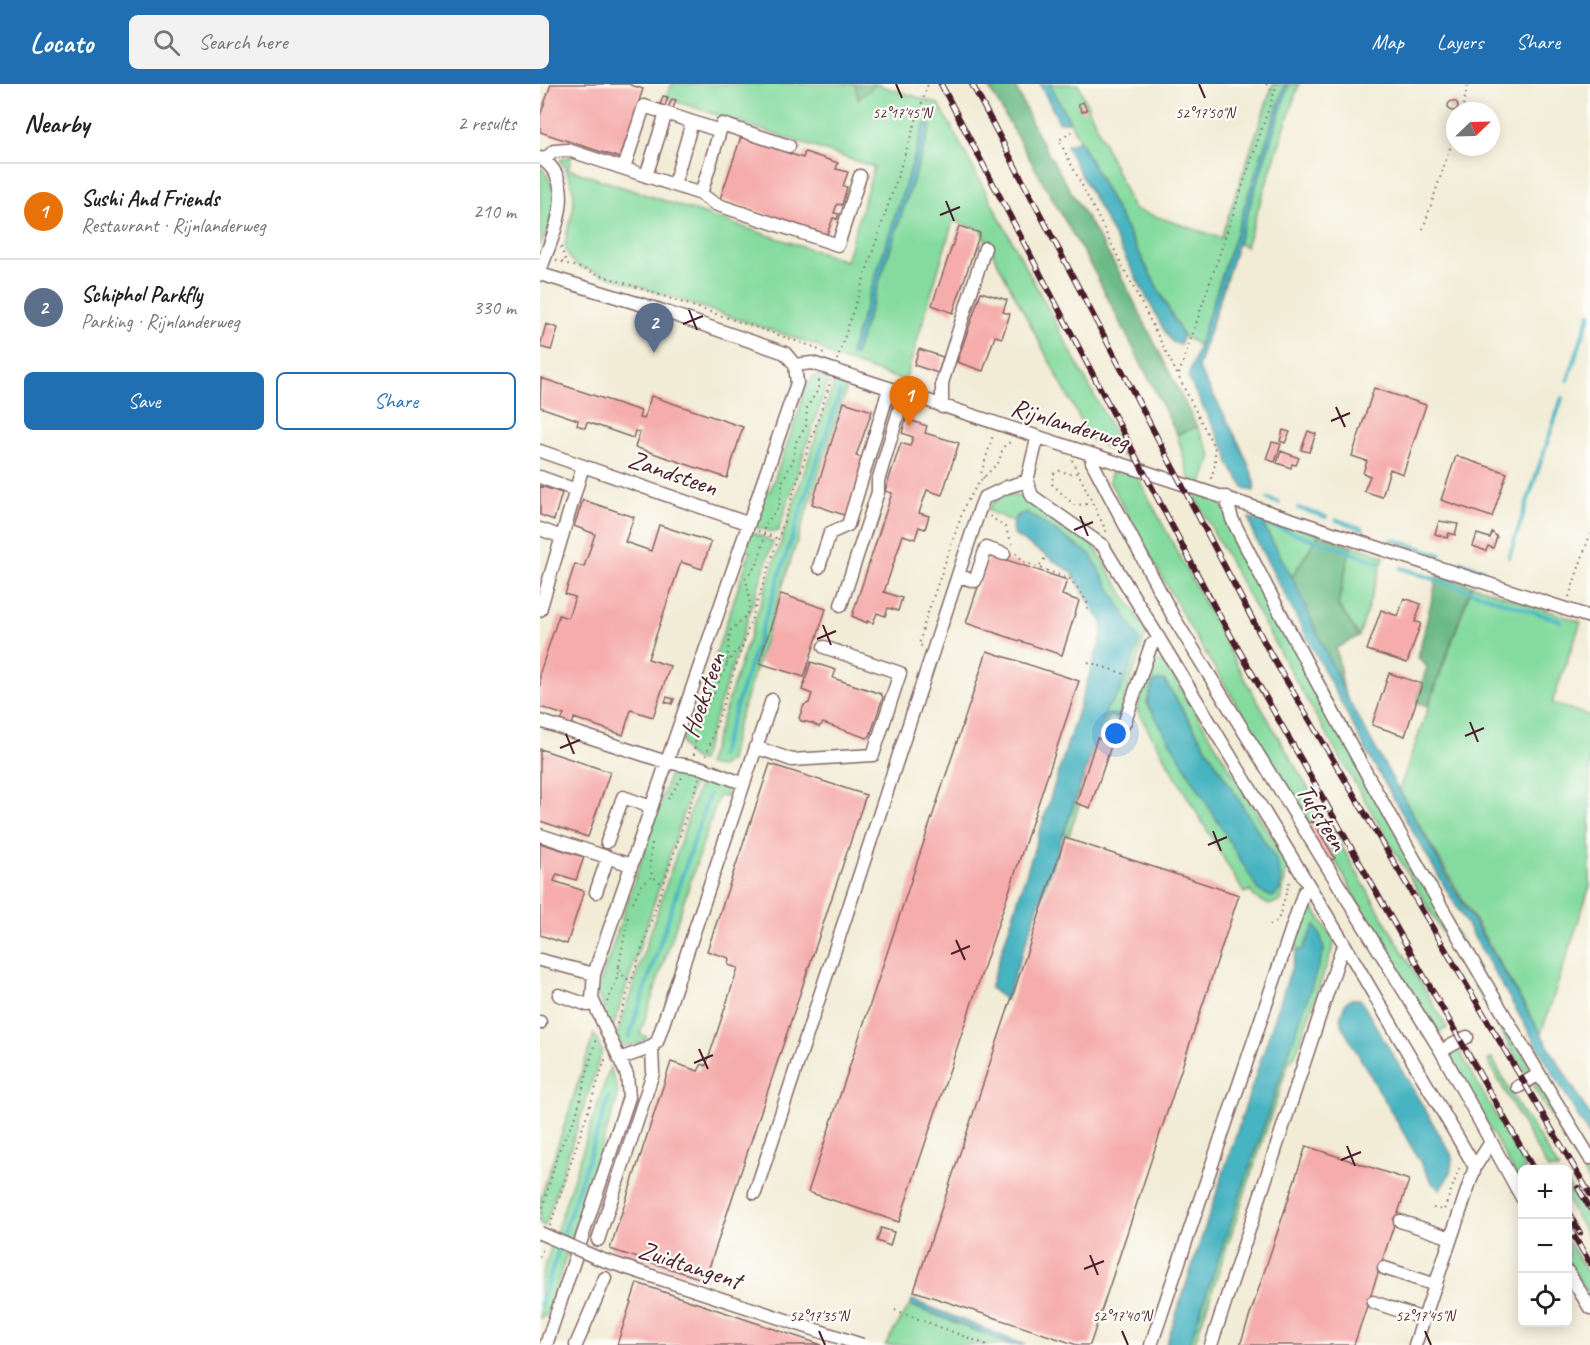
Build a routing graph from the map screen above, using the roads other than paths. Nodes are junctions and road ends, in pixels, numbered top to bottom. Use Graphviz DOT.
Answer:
graph roads {
  1 [pos="666,113"];
  2 [pos="692,122"];
  3 [pos="720,131"];
  4 [pos="789,146"];
  5 [pos="542,159"];
  6 [pos="624,168"];
  7 [pos="646,176"];
  8 [pos="860,176"];
  9 [pos="674,185"];
  10 [pos="702,194"];
  11 [pos="985,248"];
  12 [pos="540,272"];
  13 [pos="795,365"];
  14 [pos="889,389"];
  15 [pos="904,394"];
  16 [pos="942,407"];
  17 [pos="1037,439"];
  18 [pos="540,451"];
  19 [pos="1097,456"];
  20 [pos="583,466"];
  21 [pos="540,477"];
  22 [pos="1027,481"];
  23 [pos="576,490"];
  24 [pos="1226,497"];
  25 [pos="747,522"];
  26 [pos="540,529"];
  27 [pos="562,537"];
  28 [pos="1004,554"];
  29 [pos="819,567"];
  30 [pos="959,576"];
  31 [pos="841,605"];
  32 [pos="540,610"];
  33 [pos="1590,617"];
  34 [pos="1158,640"];
  35 [pos="824,647"];
  36 [pos="772,700"];
  37 [pos="540,721"];
  38 [pos="1124,724"];
  39 [pos="755,747"];
  40 [pos="666,762"];
  41 [pos="742,783"];
  42 [pos="651,807"];
  43 [pos="540,835"];
  44 [pos="607,842"];
  45 [pos="608,857"];
  46 [pos="631,865"];
  47 [pos="1311,889"];
  48 [pos="596,892"];
  49 [pos="1346,947"];
  50 [pos="540,960"];
  51 [pos="594,974"];
  52 [pos="559,995"];
  53 [pos="588,1005"];
  54 [pos="1467,1037"];
  55 [pos="652,1046"];
  56 [pos="1441,1051"];
  57 [pos="619,1059"];
  58 [pos="1539,1074"];
  59 [pos="1518,1087"];
  60 [pos="1491,1142"];
  61 [pos="1590,1158"];
  62 [pos="1473,1162"];
  63 [pos="1518,1191"];
  64 [pos="755,1193"];
  65 [pos="1400,1221"];
  66 [pos="543,1234"];
  67 [pos="1451,1238"];
  68 [pos="598,1240"];
  69 [pos="1384,1268"];
  70 [pos="1569,1273"];
  71 [pos="605,1278"];
  72 [pos="1436,1285"];
  73 [pos="1373,1302"];
  74 [pos="1590,1308"];
  75 [pos="1424,1319"];
  76 [pos="545,1340"];
  77 [pos="576,1345"];
  78 [pos="862,1345"];
  79 [pos="1151,1345"];
  80 [pos="1211,1345"];
  81 [pos="1415,1345"];
  1 -- 2 [label="street"];
  1 -- 6 [label="street"];
  1 -- 7 [label="street"];
  2 -- 3 [label="street"];
  2 -- 9 [label="street"];
  3 -- 4 [label="street"];
  3 -- 10 [label="street"];
  5 -- 6 [label="street"];
  5 -- 12 [label="street"];
  6 -- 7 [label="street"];
  7 -- 9 [label="street"];
  8 -- 10 [label="street"];
  9 -- 10 [label="street"];
  11 -- 16 [label="street"];
  12 -- 13 [label="street"];
  13 -- 14 [label="street, Rijnlanderweg"];
  13 -- 25 [label="street, Hoeksteen"];
  14 -- 15 [label="street, Rijnlanderweg"];
  14 -- 29 [label="street"];
  15 -- 16 [label="street, Rijnlanderweg"];
  15 -- 31 [label="street"];
  16 -- 17 [label="street, Rijnlanderweg"];
  17 -- 19 [label="street, Rijnlanderweg"];
  17 -- 22 [label="street"];
  18 -- 20 [label="street, Zandsteen"];
  19 -- 24 [label="street, Rijnlanderweg"];
  19 -- 56 [label="street, Tufsteen"];
  20 -- 23 [label="street"];
  20 -- 25 [label="street, Zandsteen"];
  21 -- 23 [label="street"];
  22 -- 30 [label="street"];
  22 -- 34 [label="street, Tufsteen"];
  23 -- 27 [label="street"];
  24 -- 33 [label="street, Rijnlanderweg"];
  24 -- 58 [label="street"];
  25 -- 40 [label="street, Hoeksteen"];
  26 -- 27 [label="street"];
  27 -- 32 [label="street"];
  28 -- 30 [label="street"];
  30 -- 64 [label="street"];
  34 -- 38 [label="street"];
  34 -- 47 [label="street, Tufsteen"];
  35 -- 39 [label="street"];
  36 -- 39 [label="street"];
  37 -- 40 [label="street"];
  39 -- 41 [label="street"];
  40 -- 41 [label="street"];
  40 -- 42 [label="street, Hoeksteen"];
  41 -- 55 [label="street"];
  42 -- 44 [label="street"];
  42 -- 46 [label="street, Hoeksteen"];
  43 -- 45 [label="street"];
  45 -- 46 [label="street"];
  45 -- 48 [label="street"];
  46 -- 51 [label="street, Hoeksteen"];
  47 -- 49 [label="street, Tufsteen"];
  47 -- 79 [label="street, Tufsteen"];
  49 -- 62 [label="street, Tufsteen"];
  49 -- 80 [label="street"];
  50 -- 51 [label="street"];
  51 -- 57 [label="street, Hoeksteen"];
  52 -- 53 [label="street"];
  54 -- 56 [label="street"];
  55 -- 57 [label="street"];
  55 -- 68 [label="street"];
  56 -- 60 [label="street, Tufsteen"];
  57 -- 76 [label="street, Hoeksteen"];
  58 -- 59 [label="street"];
  58 -- 61 [label="street"];
  60 -- 62 [label="street"];
  60 -- 63 [label="street, Tufsteen"];
  62 -- 67 [label="street"];
  65 -- 67 [label="street"];
  66 -- 78 [label="street, Zuidtangent, bridge"];
  67 -- 72 [label="street"];
  69 -- 72 [label="street"];
  70 -- 74 [label="street"];
  71 -- 77 [label="street"];
  72 -- 75 [label="street"];
  73 -- 75 [label="street"];
  75 -- 81 [label="street"];
}
